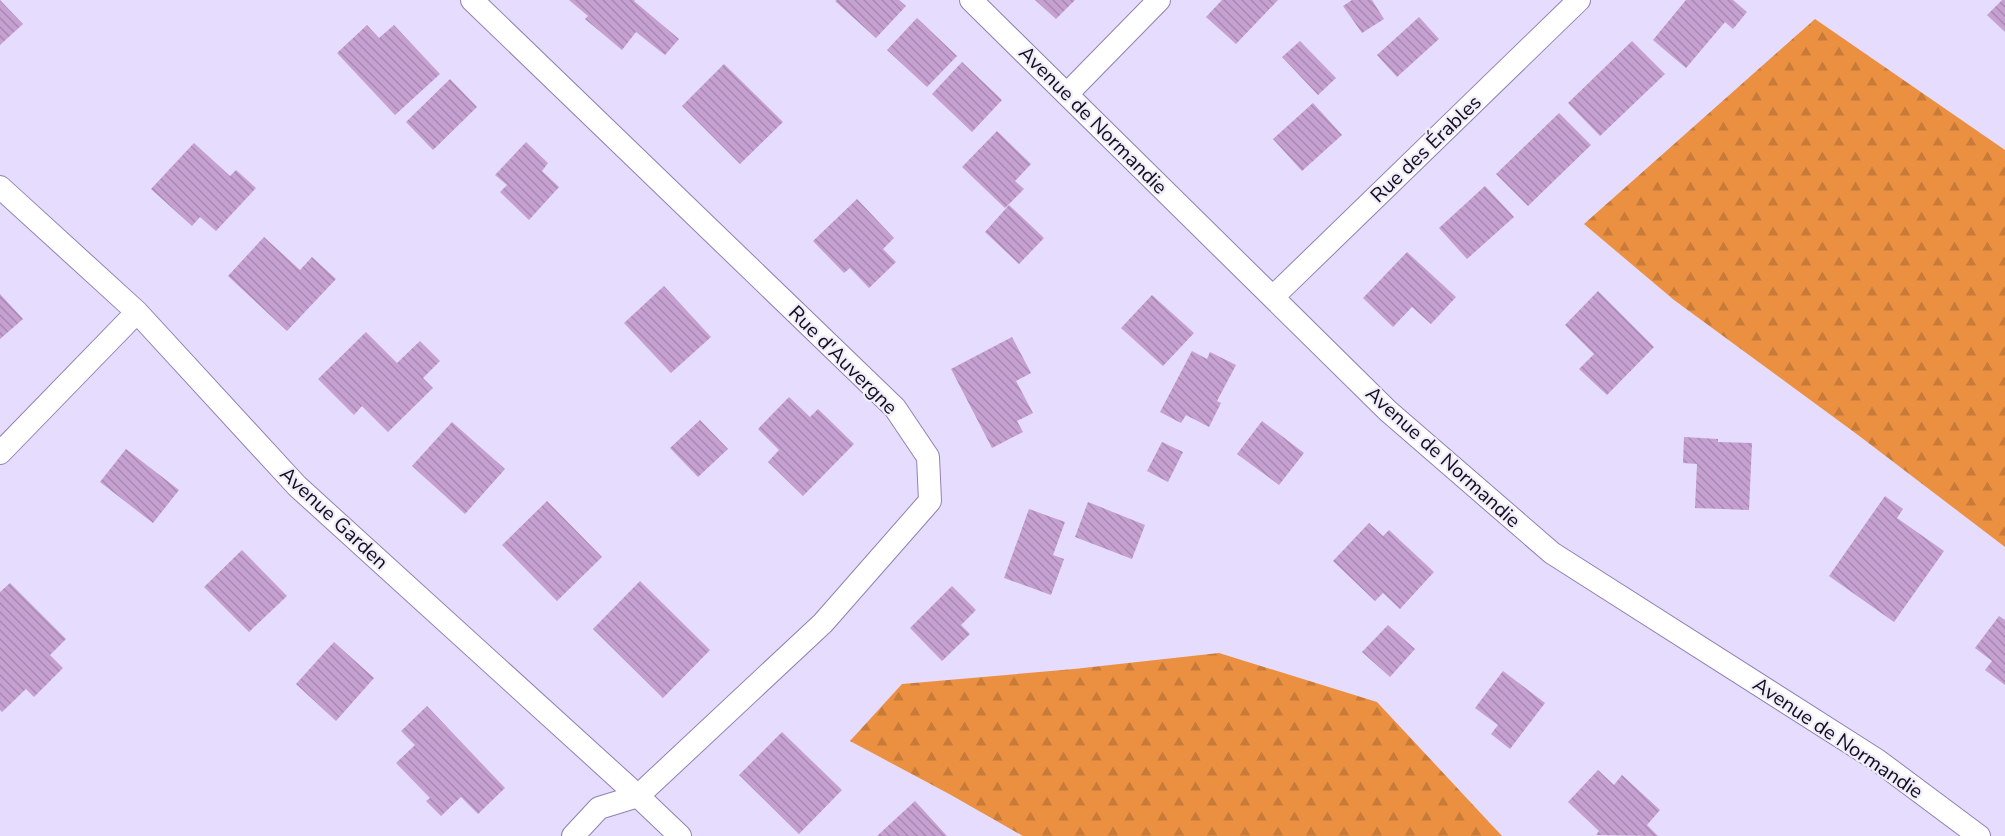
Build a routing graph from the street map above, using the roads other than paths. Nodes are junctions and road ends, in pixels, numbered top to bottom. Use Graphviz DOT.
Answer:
graph roads {
  1 [pos="472,0"];
  2 [pos="970,0"];
  3 [pos="1159,0"];
  4 [pos="1579,0"];
  5 [pos="1067,94"];
  6 [pos="0,187"];
  7 [pos="1273,297"];
  8 [pos="137,312"];
  9 [pos="0,453"];
  10 [pos="639,796"];
  11 [pos="573,836"];
  12 [pos="680,836"];
  13 [pos="1979,836"];
  1 -- 10 [label="street, Rue d'Auvergne"];
  2 -- 5 [label="street, Avenue de Normandie"];
  3 -- 5 [label="street"];
  4 -- 7 [label="street, Rue des Érables"];
  5 -- 7 [label="street, Avenue de Normandie"];
  6 -- 8 [label="street, Avenue Garden"];
  7 -- 13 [label="street, Avenue de Normandie"];
  8 -- 9 [label="street"];
  8 -- 10 [label="street, Avenue Garden"];
  10 -- 11 [label="street"];
  10 -- 12 [label="street, Avenue Garden"];
}
